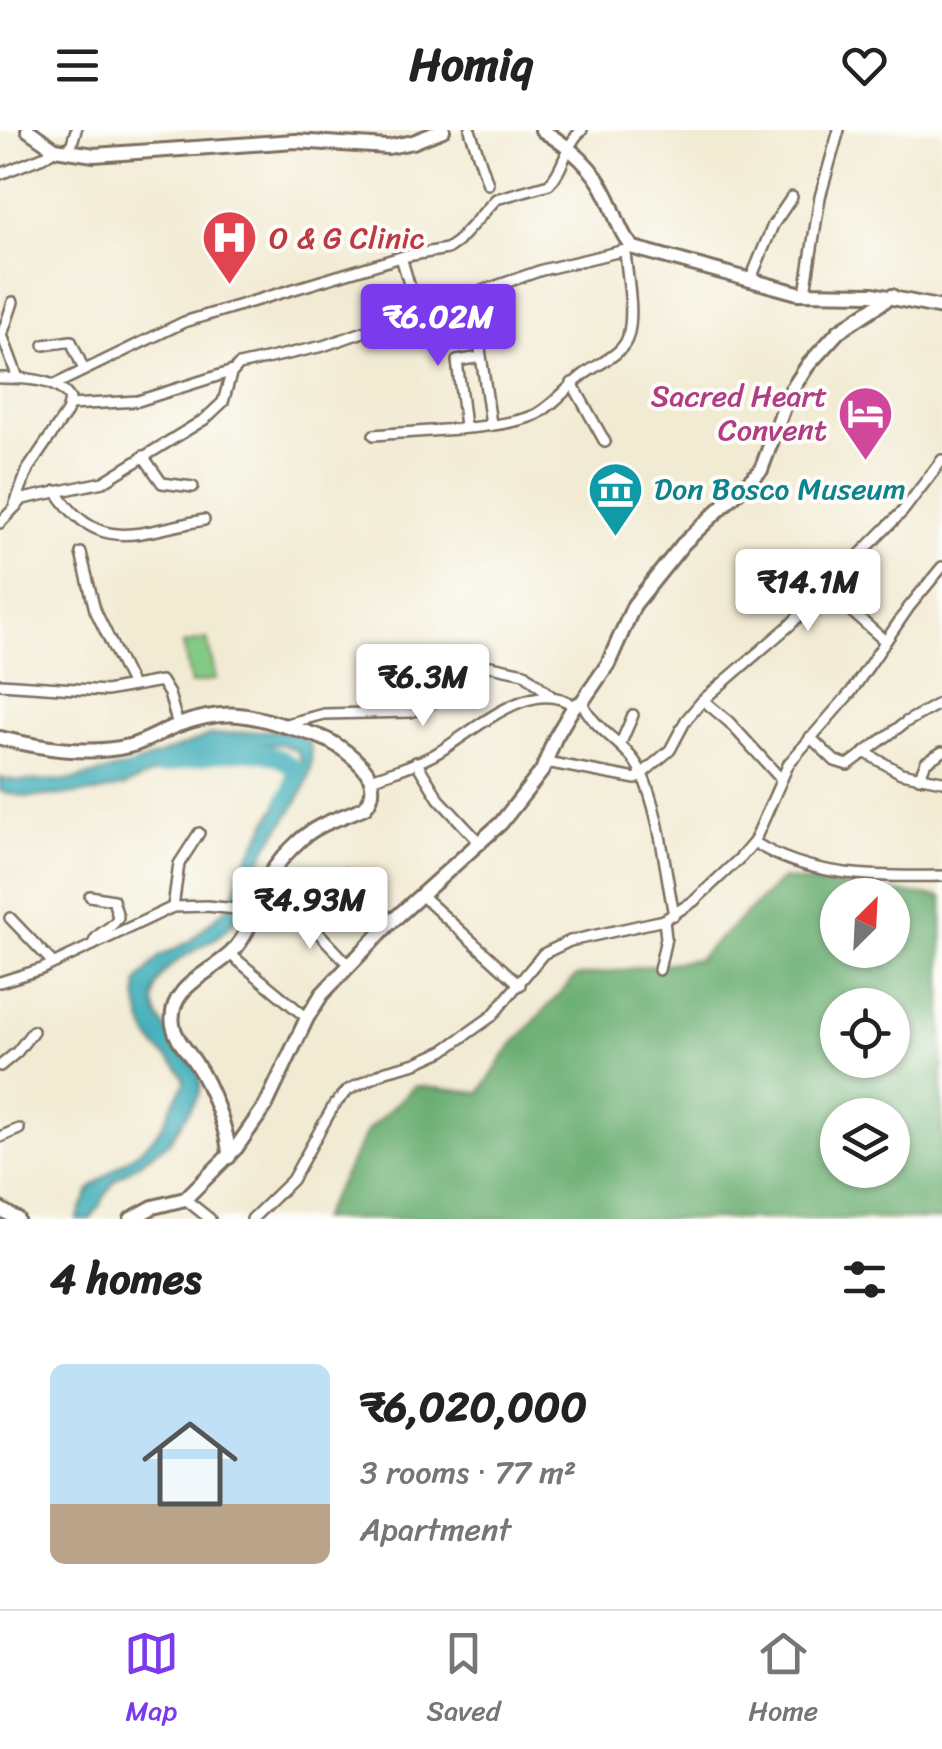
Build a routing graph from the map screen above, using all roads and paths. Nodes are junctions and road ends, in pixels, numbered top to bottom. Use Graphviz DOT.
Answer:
graph roads {
  1 [pos="28,130"];
  2 [pos="76,130"];
  3 [pos="443,130"];
  4 [pos="470,130"];
  5 [pos="542,130"];
  6 [pos="582,130"];
  7 [pos="839,130"];
  8 [pos="271,136"];
  9 [pos="337,137"];
  10 [pos="568,147"];
  11 [pos="62,150"];
  12 [pos="0,174"];
  13 [pos="488,184"];
  14 [pos="792,198"];
  15 [pos="630,250"];
  16 [pos="401,257"];
  17 [pos="750,280"];
  18 [pos="805,293"];
  19 [pos="892,296"];
  20 [pos="461,297"];
  21 [pos="13,302"];
  22 [pos="942,308"];
  23 [pos="417,311"];
  24 [pos="44,345"];
  25 [pos="481,356"];
  26 [pos="84,370"];
  27 [pos="233,371"];
  28 [pos="0,378"];
  29 [pos="18,378"];
  30 [pos="572,383"];
  31 [pos="54,384"];
  32 [pos="70,405"];
  33 [pos="491,424"];
  34 [pos="466,426"];
  35 [pos="374,434"];
  36 [pos="605,442"];
  37 [pos="143,456"];
  38 [pos="942,460"];
  39 [pos="194,487"];
  40 [pos="56,491"];
  41 [pos="15,505"];
  42 [pos="204,520"];
  43 [pos="0,523"];
  44 [pos="80,553"];
  45 [pos="942,567"];
  46 [pos="826,589"];
  47 [pos="885,641"];
  48 [pos="0,684"];
  49 [pos="132,686"];
  50 [pos="550,696"];
  51 [pos="703,700"];
  52 [pos="942,702"];
  53 [pos="578,704"];
  54 [pos="633,715"];
  55 [pos="178,725"];
  56 [pos="284,725"];
  57 [pos="810,737"];
  58 [pos="0,738"];
  59 [pos="620,745"];
  60 [pos="866,752"];
  61 [pos="942,752"];
  62 [pos="416,762"];
  63 [pos="546,762"];
  64 [pos="642,773"];
  65 [pos="780,778"];
  66 [pos="920,778"];
  67 [pos="371,779"];
  68 [pos="942,782"];
  69 [pos="199,833"];
  70 [pos="754,842"];
  71 [pos="481,844"];
  72 [pos="345,873"];
  73 [pos="942,876"];
  74 [pos="90,896"];
  75 [pos="422,896"];
  76 [pos="173,907"];
  77 [pos="250,910"];
  78 [pos="298,912"];
  79 [pos="10,918"];
  80 [pos="669,918"];
  81 [pos="392,922"];
  82 [pos="93,946"];
  83 [pos="230,954"];
  84 [pos="53,963"];
  85 [pos="349,965"];
  86 [pos="660,970"];
  87 [pos="0,982"];
  88 [pos="520,985"];
  89 [pos="307,1018"];
  90 [pos="33,1031"];
  91 [pos="0,1066"];
  92 [pos="20,1129"];
  93 [pos="0,1137"];
  94 [pos="229,1156"];
  95 [pos="185,1200"];
  96 [pos="0,1209"];
  97 [pos="17,1219"];
  98 [pos="131,1219"];
  99 [pos="210,1219"];
  100 [pos="252,1219"];
  1 -- 11 [label="street"];
  2 -- 11 [label="street"];
  3 -- 9 [label="street"];
  4 -- 13 [label="street"];
  5 -- 10 [label="street"];
  6 -- 10 [label="street"];
  7 -- 18 [label="street"];
  8 -- 9 [label="street"];
  8 -- 11 [label="street"];
  10 -- 15 [label="street"];
  10 -- 16 [label="street"];
  11 -- 12 [label="street"];
  14 -- 17 [label="street"];
  15 -- 17 [label="street"];
  15 -- 20 [label="street"];
  15 -- 30 [label="street"];
  16 -- 23 [label="street"];
  16 -- 26 [label="street"];
  17 -- 18 [label="street"];
  18 -- 19 [label="street"];
  19 -- 22 [label="street"];
  19 -- 53 [label="street"];
  20 -- 23 [label="street"];
  20 -- 25 [label="street"];
  21 -- 29 [label="street"];
  23 -- 27 [label="street"];
  24 -- 26 [label="street"];
  25 -- 33 [label="street"];
  25 -- 34 [label="street"];
  26 -- 31 [label="street"];
  27 -- 32 [label="street"];
  27 -- 37 [label="street"];
  28 -- 29 [label="street"];
  29 -- 31 [label="street"];
  30 -- 33 [label="street"];
  30 -- 36 [label="street"];
  31 -- 32 [label="street"];
  32 -- 41 [label="street"];
  33 -- 34 [label="street"];
  34 -- 35 [label="street"];
  37 -- 39 [label="street"];
  37 -- 40 [label="street"];
  38 -- 46 [label="street"];
  40 -- 41 [label="street"];
  40 -- 42 [label="street"];
  41 -- 43 [label="street"];
  44 -- 49 [label="street"];
  45 -- 47 [label="street"];
  46 -- 47 [label="street"];
  46 -- 51 [label="street"];
  47 -- 57 [label="street"];
  48 -- 49 [label="street"];
  49 -- 55 [label="street"];
  50 -- 53 [label="street"];
  50 -- 56 [label="street"];
  50 -- 62 [label="street"];
  51 -- 64 [label="street"];
  51 -- 65 [label="street"];
  52 -- 60 [label="street"];
  53 -- 59 [label="street"];
  53 -- 63 [label="street"];
  54 -- 59 [label="street"];
  55 -- 56 [label="street"];
  55 -- 58 [label="street"];
  56 -- 67 [label="street"];
  57 -- 60 [label="street"];
  57 -- 65 [label="street"];
  59 -- 64 [label="street"];
  60 -- 66 [label="street"];
  61 -- 66 [label="street"];
  62 -- 67 [label="street"];
  62 -- 71 [label="street"];
  63 -- 64 [label="street"];
  63 -- 71 [label="street"];
  64 -- 80 [label="street"];
  65 -- 70 [label="street"];
  66 -- 68 [label="street"];
  67 -- 77 [label="street"];
  69 -- 76 [label="street"];
  70 -- 73 [label="street"];
  70 -- 80 [label="street"];
  71 -- 75 [label="street"];
  72 -- 81 [label="street"];
  74 -- 82 [label="street"];
  75 -- 81 [label="street"];
  75 -- 88 [label="street"];
  76 -- 77 [label="street"];
  76 -- 82 [label="street"];
  77 -- 83 [label="street"];
  78 -- 85 [label="street"];
  79 -- 84 [label="street"];
  80 -- 86 [label="street"];
  80 -- 88 [label="street"];
  81 -- 85 [label="street"];
  82 -- 84 [label="street"];
  83 -- 89 [label="street"];
  83 -- 94 [label="street"];
  84 -- 87 [label="street"];
  85 -- 89 [label="street"];
  88 -- 100 [label="street"];
  89 -- 94 [label="street"];
  90 -- 91 [label="street"];
  92 -- 93 [label="street"];
  94 -- 95 [label="street"];
  95 -- 98 [label="street"];
  95 -- 99 [label="street"];
  96 -- 97 [label="street"];
}
